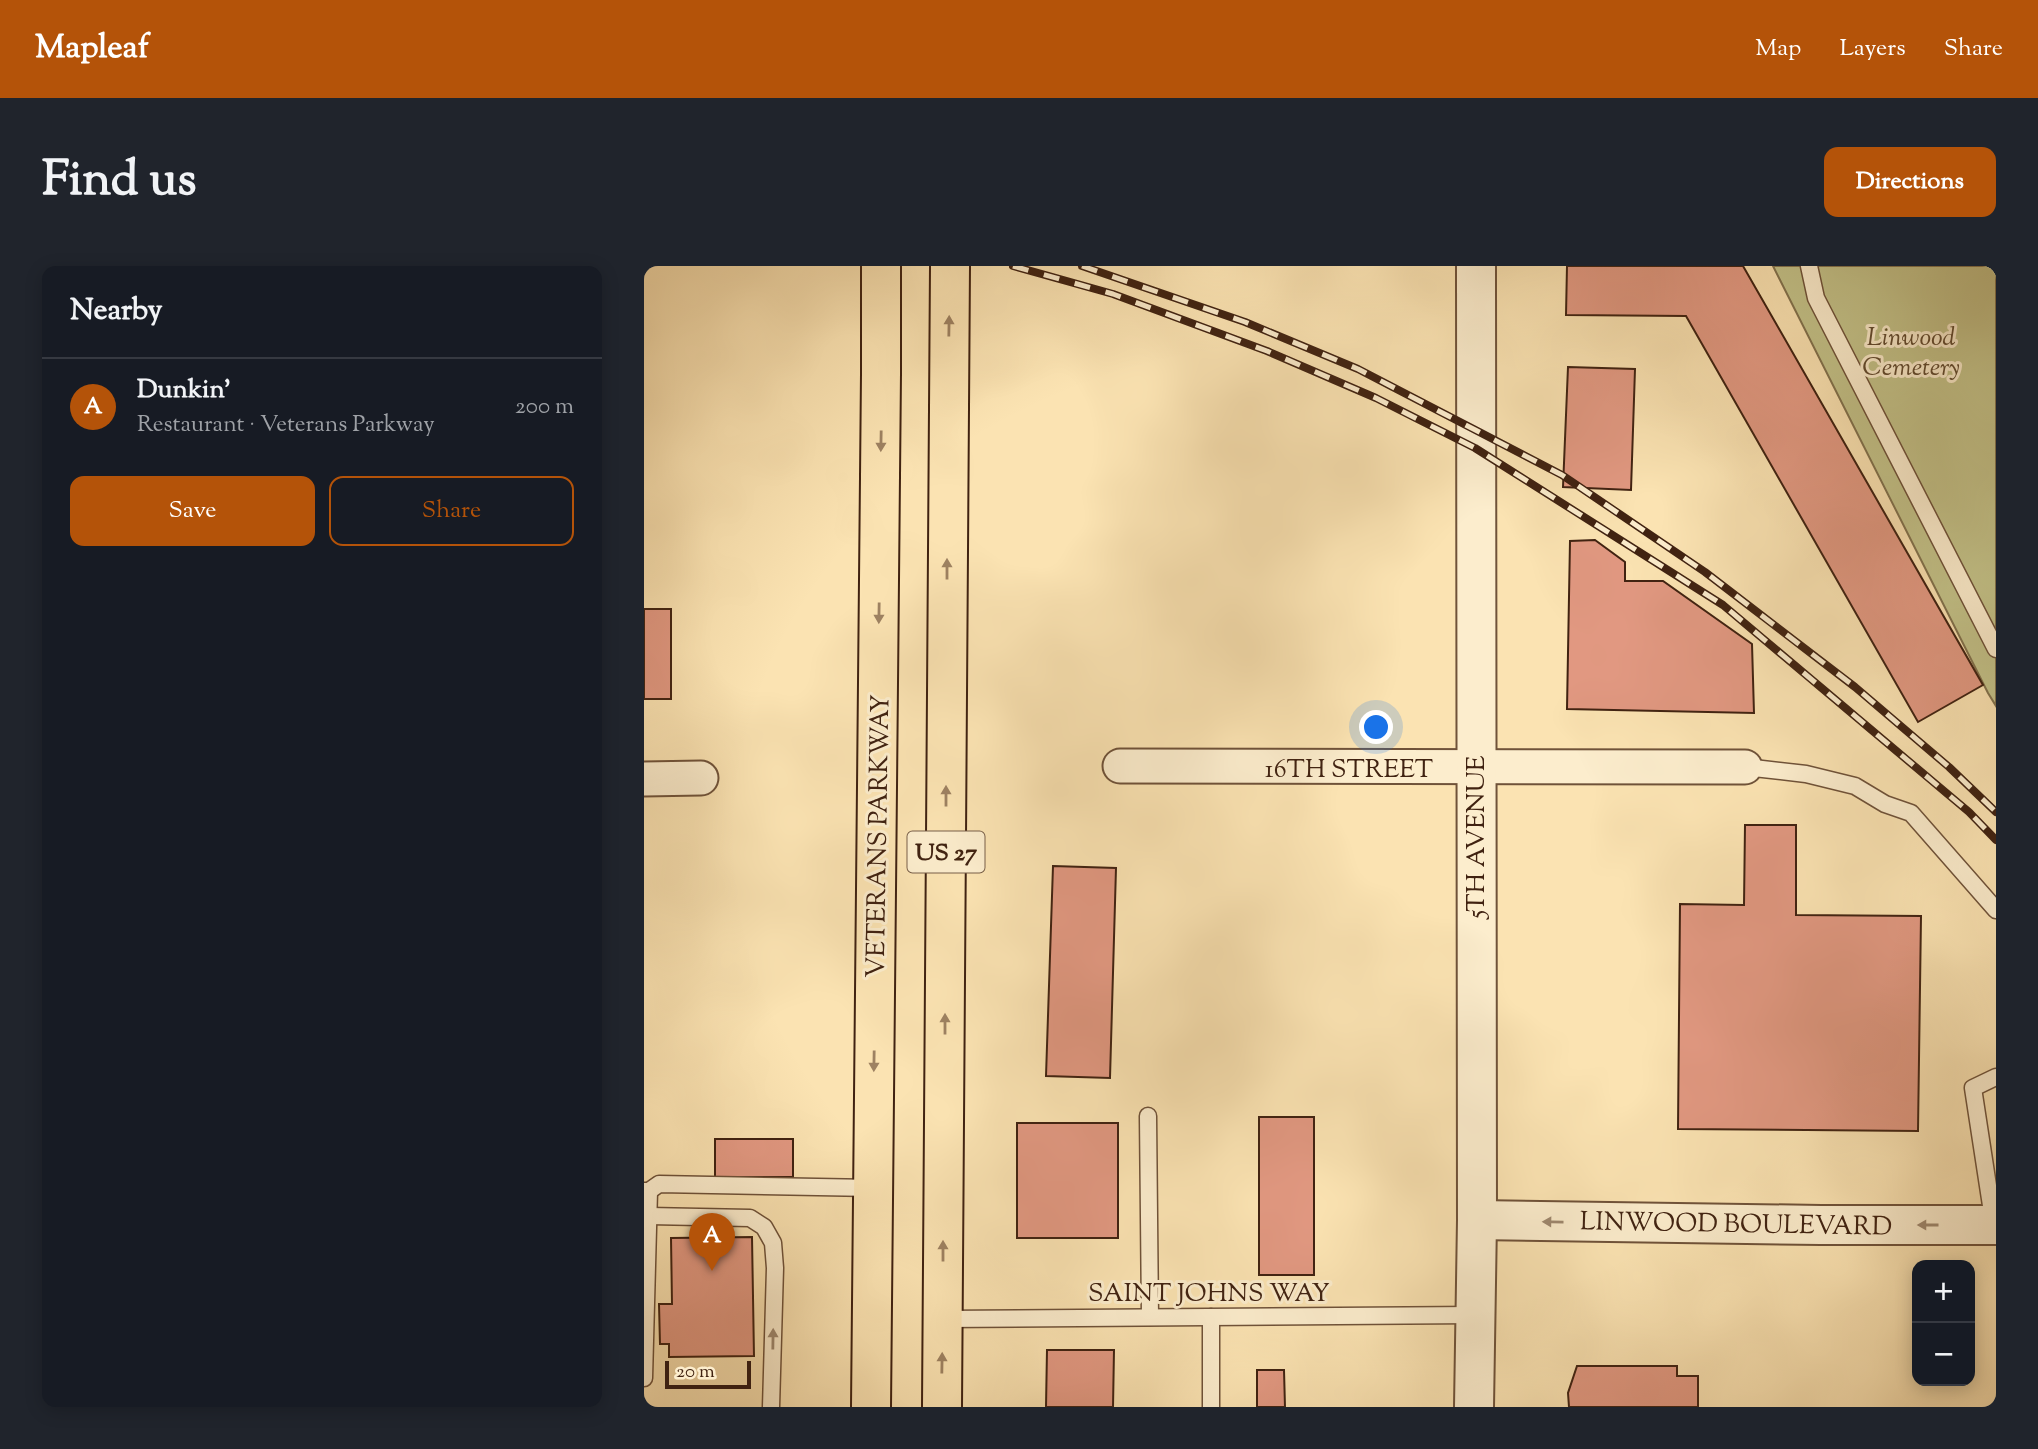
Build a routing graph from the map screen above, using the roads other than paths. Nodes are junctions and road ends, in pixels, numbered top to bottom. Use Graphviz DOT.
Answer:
graph roads {
  1 [pos="881,266"];
  2 [pos="950,266"];
  3 [pos="1476,266"];
  4 [pos="1800,266"];
  5 [pos="1809,266"];
  6 [pos="1816,298"];
  7 [pos="1996,649"];
  8 [pos="1120,766"];
  9 [pos="1745,767"];
  10 [pos="1475,768"];
  11 [pos="701,778"];
  12 [pos="644,779"];
  13 [pos="1996,910"];
  14 [pos="1996,1077"];
  15 [pos="1148,1116"];
  16 [pos="873,1188"];
  17 [pos="647,1191"];
  18 [pos="649,1216"];
  19 [pos="1477,1220"];
  20 [pos="1995,1225"];
  21 [pos="1475,1315"];
  22 [pos="1150,1317"];
  23 [pos="1211,1317"];
  24 [pos="943,1319"];
  25 [pos="644,1378"];
  26 [pos="771,1407"];
  27 [pos="872,1407"];
  28 [pos="942,1407"];
  29 [pos="1211,1407"];
  30 [pos="1475,1407"];
  1 -- 16 [label="main road, VETERANS PARKWAY / US 27, one-way"];
  24 -- 2 [label="main road, US 27, one-way"];
  3 -- 10 [label="street, 5TH AVENUE"];
  4 -- 6 [label="lane"];
  5 -- 6 [label="lane"];
  6 -- 7 [label="lane"];
  8 -- 10 [label="street, 16TH STREET"];
  9 -- 10 [label="street, 16TH STREET"];
  9 -- 13 [label="lane"];
  10 -- 19 [label="street, 5TH AVENUE"];
  11 -- 12 [label="street"];
  14 -- 20 [label="lane"];
  15 -- 22 [label="lane"];
  16 -- 17 [label="lane"];
  16 -- 27 [label="main road, VETERANS PARKWAY / US 27"];
  17 -- 18 [label="lane"];
  18 -- 25 [label="lane"];
  26 -- 18 [label="lane, one-way"];
  20 -- 19 [label="street, LINWOOD BOULEVARD, one-way"];
  19 -- 21 [label="street, 5TH AVENUE"];
  21 -- 23 [label="lane, SAINT JOHNS WAY"];
  21 -- 30 [label="street, 5TH AVENUE"];
  22 -- 23 [label="lane, SAINT JOHNS WAY"];
  22 -- 24 [label="lane, SAINT JOHNS WAY"];
  23 -- 29 [label="lane"];
  28 -- 24 [label="main road, US 27, one-way"];
}
